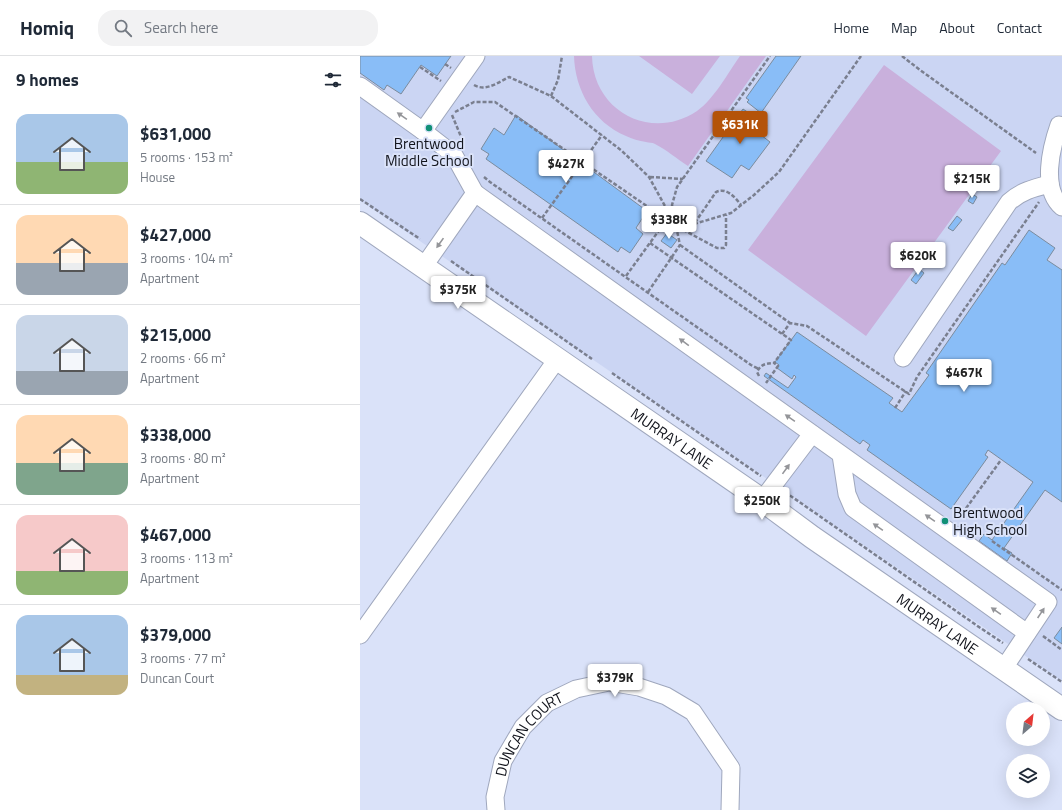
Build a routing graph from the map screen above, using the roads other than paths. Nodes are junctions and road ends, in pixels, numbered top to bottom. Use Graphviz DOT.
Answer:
graph roads {
  1 [pos="476,56"];
  2 [pos="360,86"];
  3 [pos="1059,125"];
  4 [pos="423,131"];
  5 [pos="1050,184"];
  6 [pos="475,193"];
  7 [pos="1062,207"];
  8 [pos="360,223"];
  9 [pos="424,266"];
  10 [pos="558,358"];
  11 [pos="903,358"];
  12 [pos="812,434"];
  13 [pos="841,455"];
  14 [pos="768,492"];
  15 [pos="1027,633"];
  16 [pos="360,635"];
  17 [pos="1004,668"];
  18 [pos="1062,709"];
  19 [pos="496,810"];
  20 [pos="730,810"];
  1 -- 4 [label="street"];
  4 -- 2 [label="street, one-way"];
  3 -- 5 [label="street"];
  4 -- 6 [label="street"];
  5 -- 7 [label="street"];
  5 -- 11 [label="street"];
  6 -- 9 [label="street, one-way"];
  12 -- 6 [label="street, one-way"];
  8 -- 9 [label="main road, MURRAY LANE"];
  9 -- 10 [label="main road, MURRAY LANE"];
  10 -- 14 [label="main road, MURRAY LANE"];
  10 -- 16 [label="street"];
  12 -- 13 [label="street"];
  14 -- 12 [label="street, one-way"];
  15 -- 13 [label="street, one-way"];
  15 -- 13 [label="street, one-way"];
  14 -- 17 [label="main road, MURRAY LANE"];
  15 -- 17 [label="street"];
  17 -- 18 [label="main road, MURRAY LANE"];
  19 -- 20 [label="street, DUNCAN COURT"];
}
